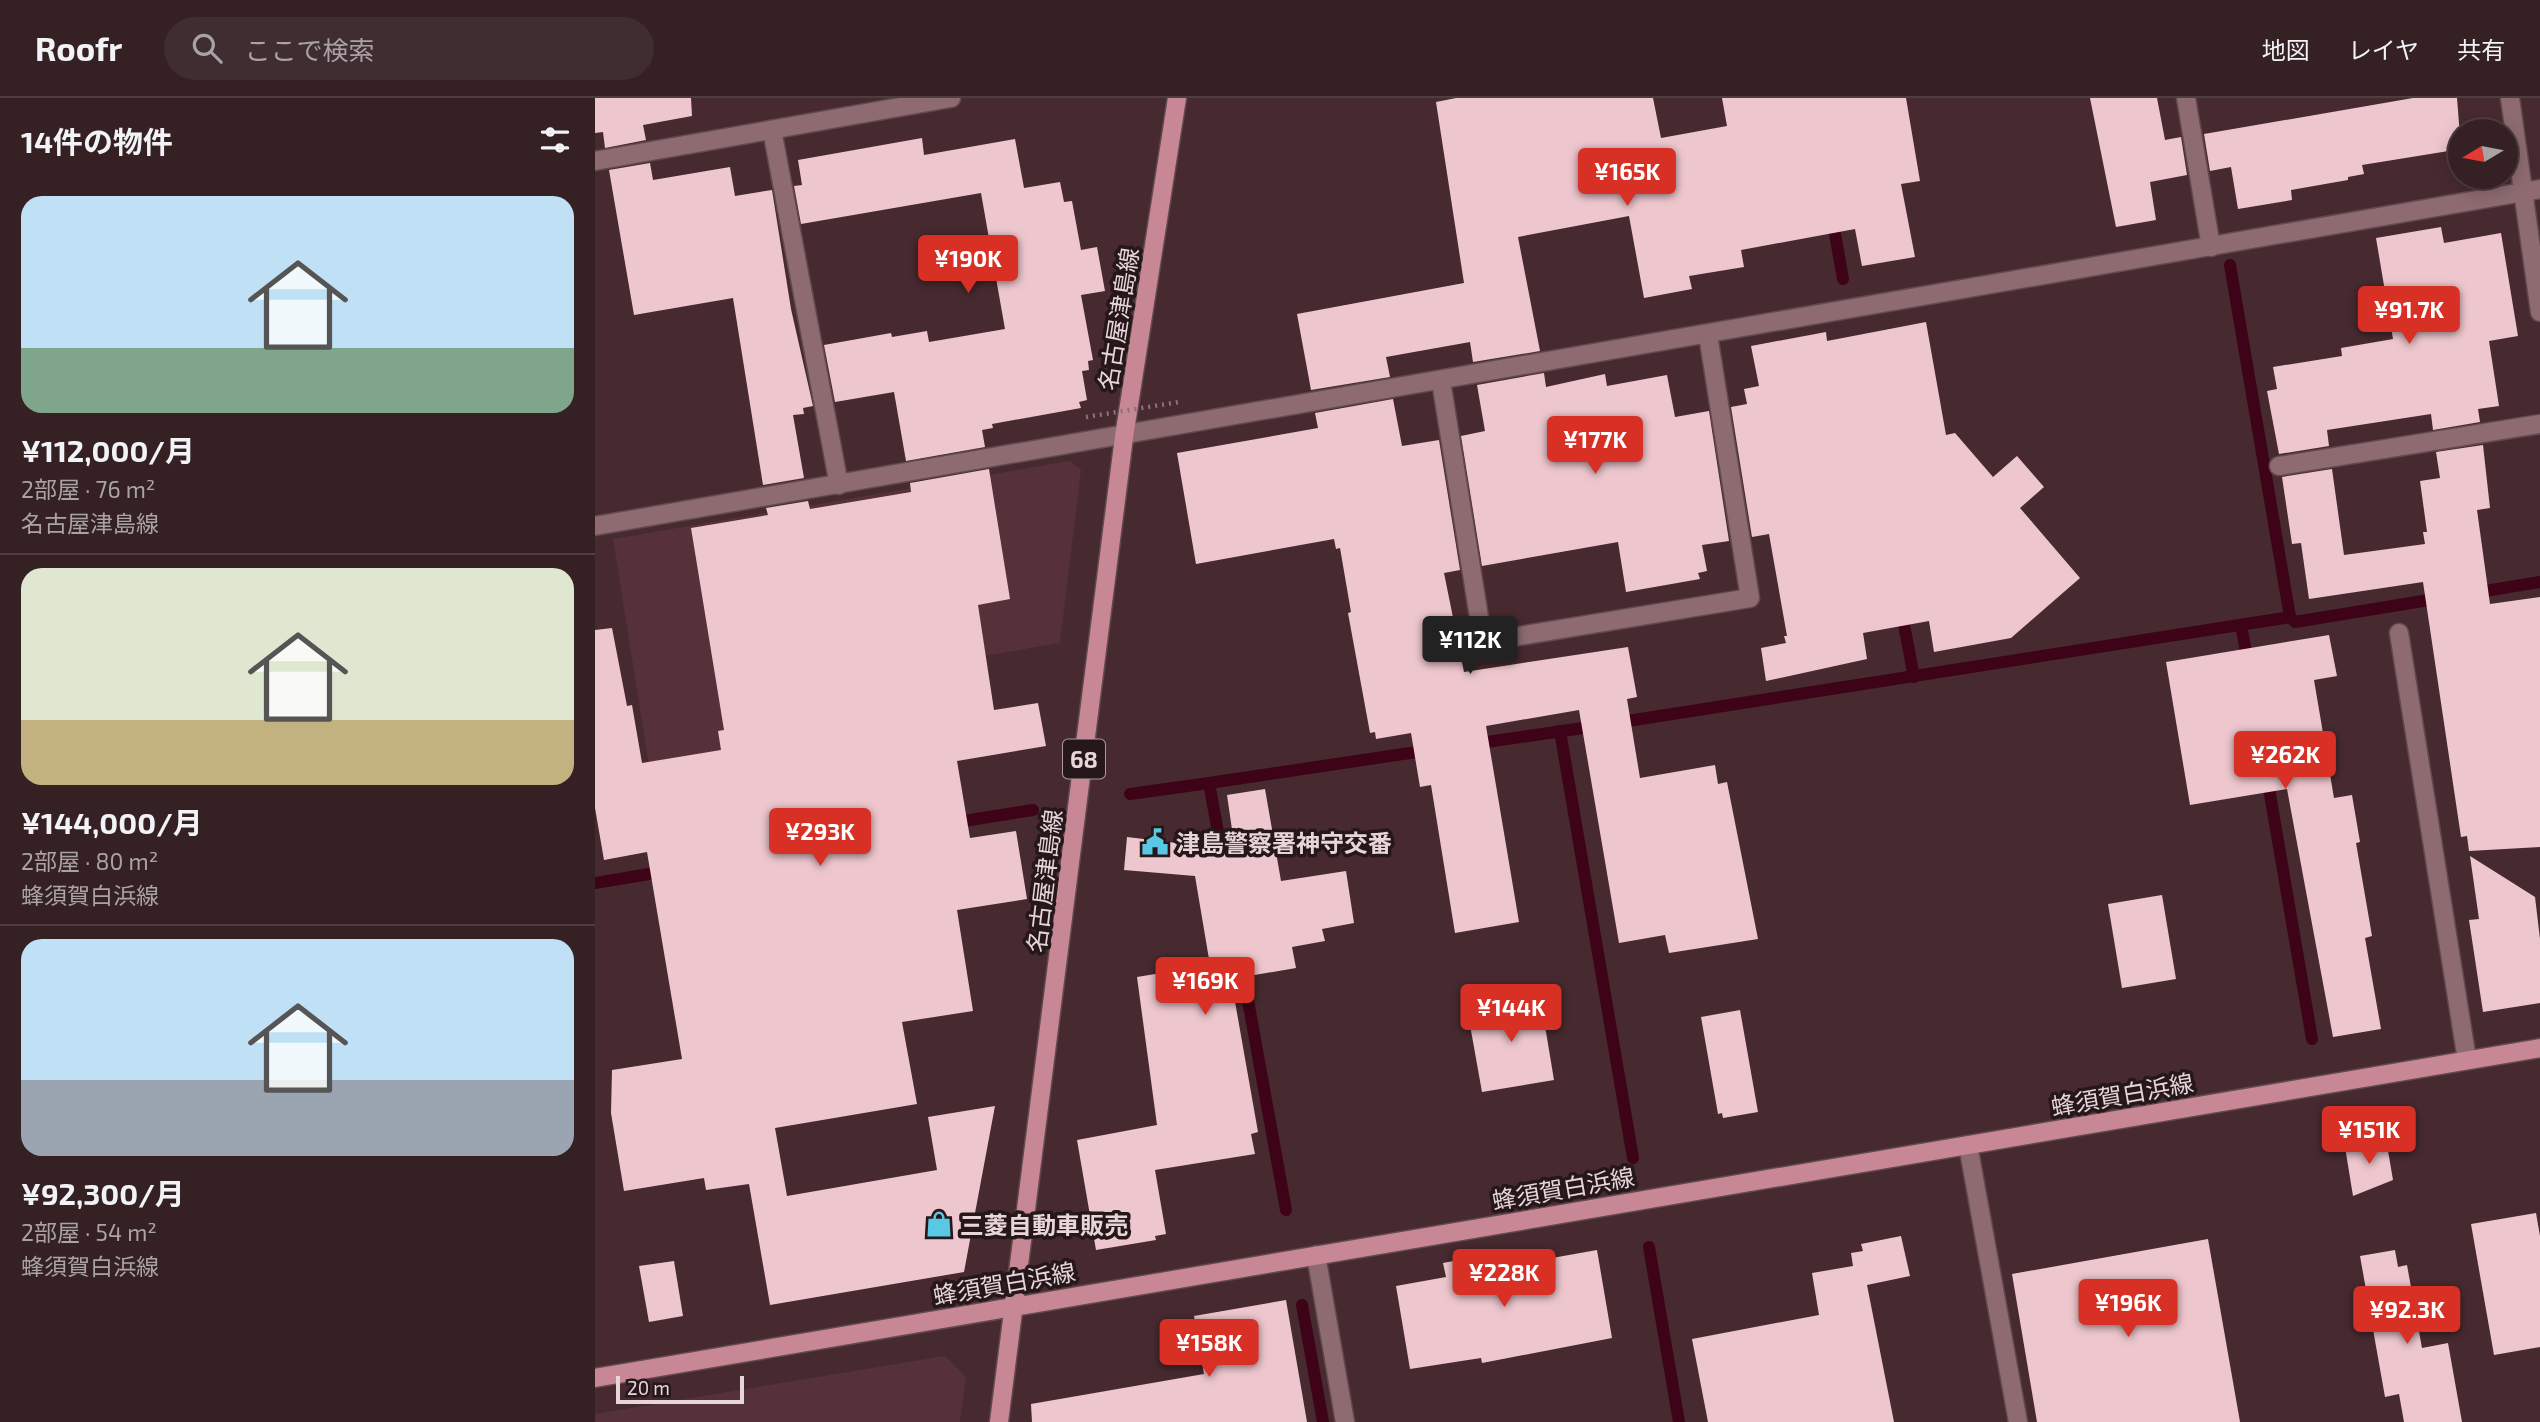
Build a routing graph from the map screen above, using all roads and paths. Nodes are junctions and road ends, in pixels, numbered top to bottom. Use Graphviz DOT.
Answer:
graph roads {
  1 [pos="951,98"];
  2 [pos="1177,98"];
  3 [pos="2186,98"];
  4 [pos="2510,98"];
  5 [pos="772,130"];
  6 [pos="595,161"];
  7 [pos="2532,191"];
  8 [pos="2211,247"];
  9 [pos="2540,312"];
  10 [pos="1708,335"];
  11 [pos="1441,381"];
  12 [pos="1179,402"];
  13 [pos="1086,417"];
  14 [pos="2540,424"];
  15 [pos="1124,437"];
  16 [pos="2279,466"];
  17 [pos="839,485"];
  18 [pos="595,526"];
  19 [pos="2399,633"];
  20 [pos="2540,1048"];
  21 [pos="2467,1060"];
  22 [pos="1968,1145"];
  23 [pos="1316,1255"];
  24 [pos="1013,1307"];
  25 [pos="595,1378"];
  26 [pos="999,1422"];
  27 [pos="1345,1422"];
  28 [pos="2018,1422"];
  1 -- 5 [label="street"];
  2 -- 15 [label="main road, 名古屋津島線 / 68"];
  3 -- 8 [label="street"];
  4 -- 7 [label="street"];
  5 -- 6 [label="street"];
  5 -- 17 [label="street"];
  7 -- 8 [label="street"];
  7 -- 9 [label="street"];
  8 -- 10 [label="street"];
  10 -- 11 [label="street"];
  10 -- 11 [label="street"];
  11 -- 15 [label="street"];
  12 -- 13 [label="path, bridge"];
  14 -- 16 [label="street"];
  15 -- 17 [label="street"];
  15 -- 24 [label="main road, 名古屋津島線 / 68"];
  17 -- 18 [label="street"];
  19 -- 21 [label="street"];
  20 -- 21 [label="main road, 蜂須賀白浜線"];
  21 -- 22 [label="main road, 蜂須賀白浜線"];
  22 -- 23 [label="main road, 蜂須賀白浜線"];
  22 -- 28 [label="street"];
  23 -- 24 [label="main road, 蜂須賀白浜線"];
  23 -- 27 [label="street"];
  24 -- 25 [label="main road, 蜂須賀白浜線"];
  24 -- 26 [label="main road, 名古屋津島線 / 68"];
}
